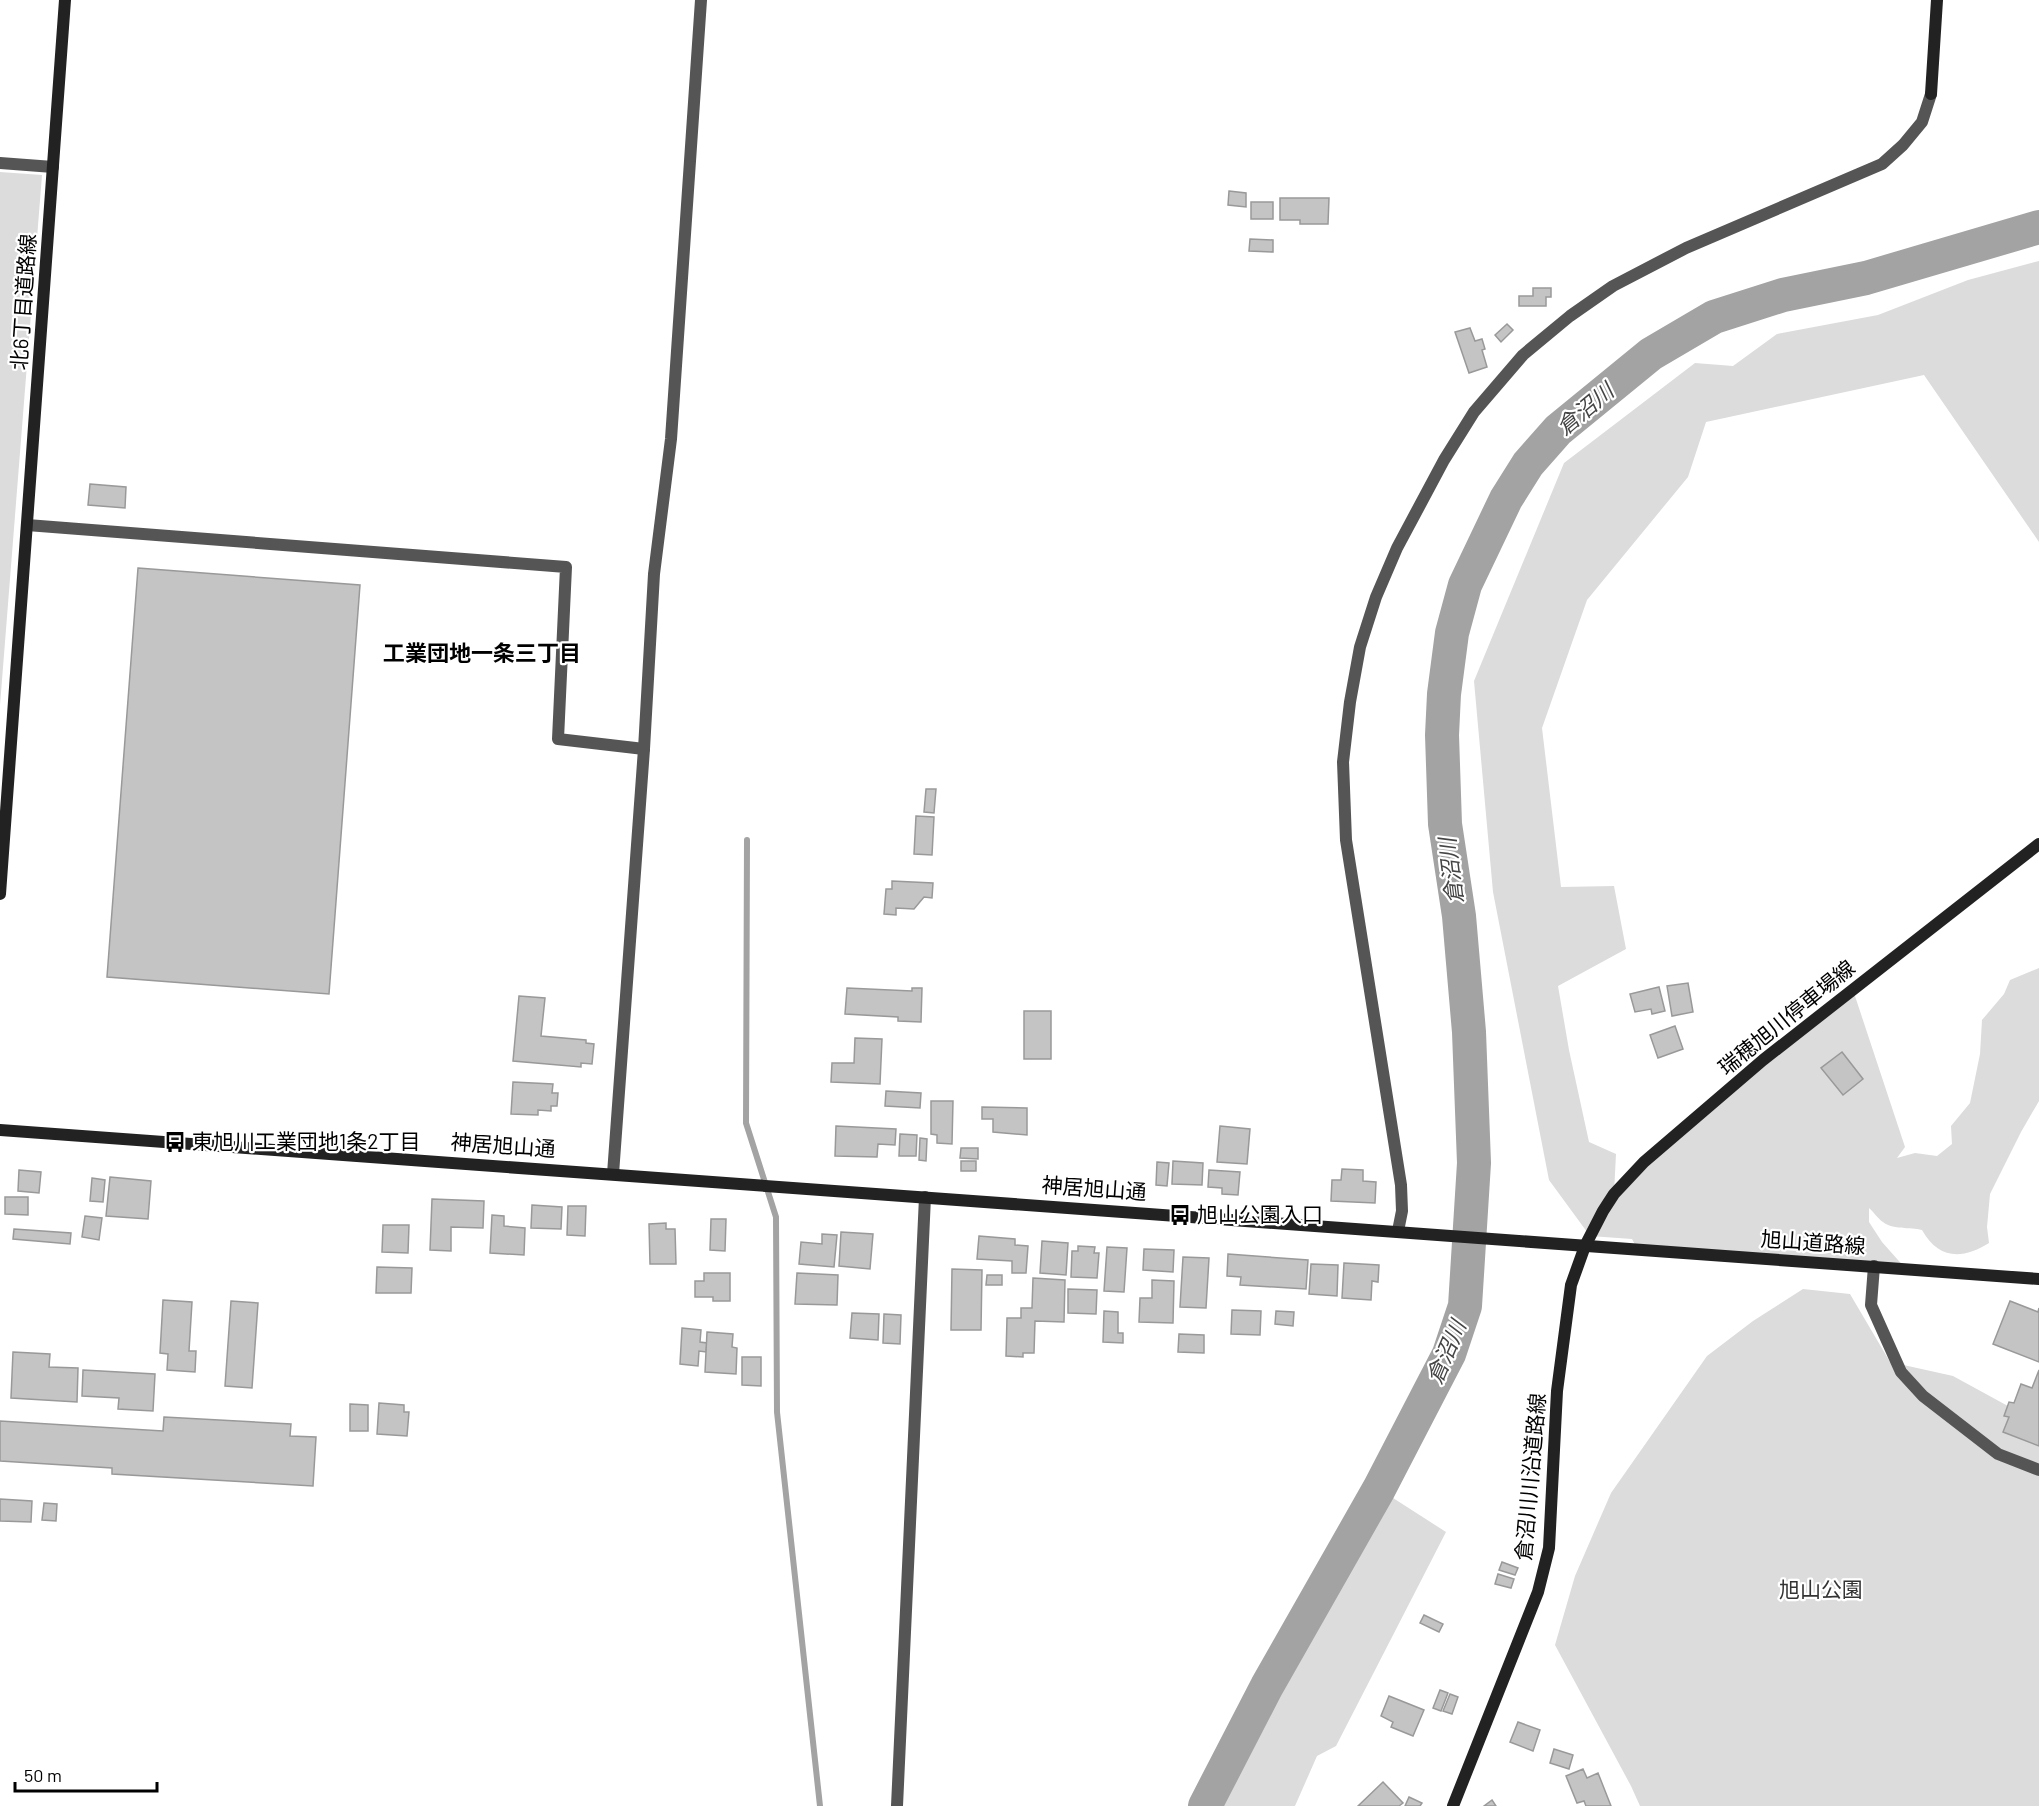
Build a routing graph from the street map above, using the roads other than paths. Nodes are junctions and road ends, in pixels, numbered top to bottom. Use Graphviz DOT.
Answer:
graph roads {
  1 [pos="65,0"];
  2 [pos="701,0"];
  3 [pos="1938,0"];
  4 [pos="1931,94"];
  5 [pos="0,163"];
  6 [pos="53,167"];
  7 [pos="27,525"];
  8 [pos="644,749"];
  9 [pos="2039,844"];
  10 [pos="0,894"];
  11 [pos="0,1130"];
  12 [pos="613,1174"];
  13 [pos="925,1197"];
  14 [pos="1398,1231"];
  15 [pos="1585,1246"];
  16 [pos="1874,1266"];
  17 [pos="2039,1279"];
  18 [pos="2039,1470"];
  19 [pos="897,1806"];
  20 [pos="1453,1806"];
  1 -- 6 [label="main road, 北6丁目道路線"];
  2 -- 8 [label="street"];
  3 -- 4 [label="main road"];
  4 -- 14 [label="street"];
  5 -- 6 [label="street"];
  6 -- 7 [label="main road, 北6丁目道路線"];
  7 -- 8 [label="street"];
  7 -- 10 [label="main road, 北6丁目道路線"];
  8 -- 12 [label="street"];
  9 -- 15 [label="main road, 瑞穂旭川停車場線"];
  11 -- 12 [label="main road, 神居旭山通"];
  12 -- 13 [label="main road, 神居旭山通"];
  13 -- 14 [label="main road, 神居旭山通"];
  13 -- 19 [label="street"];
  14 -- 15 [label="main road, 神居旭山通"];
  15 -- 16 [label="main road, 旭山道路線"];
  15 -- 20 [label="main road, 倉沼川川沿道路線"];
  16 -- 17 [label="main road, 旭山道路線"];
  16 -- 18 [label="street"];
}
